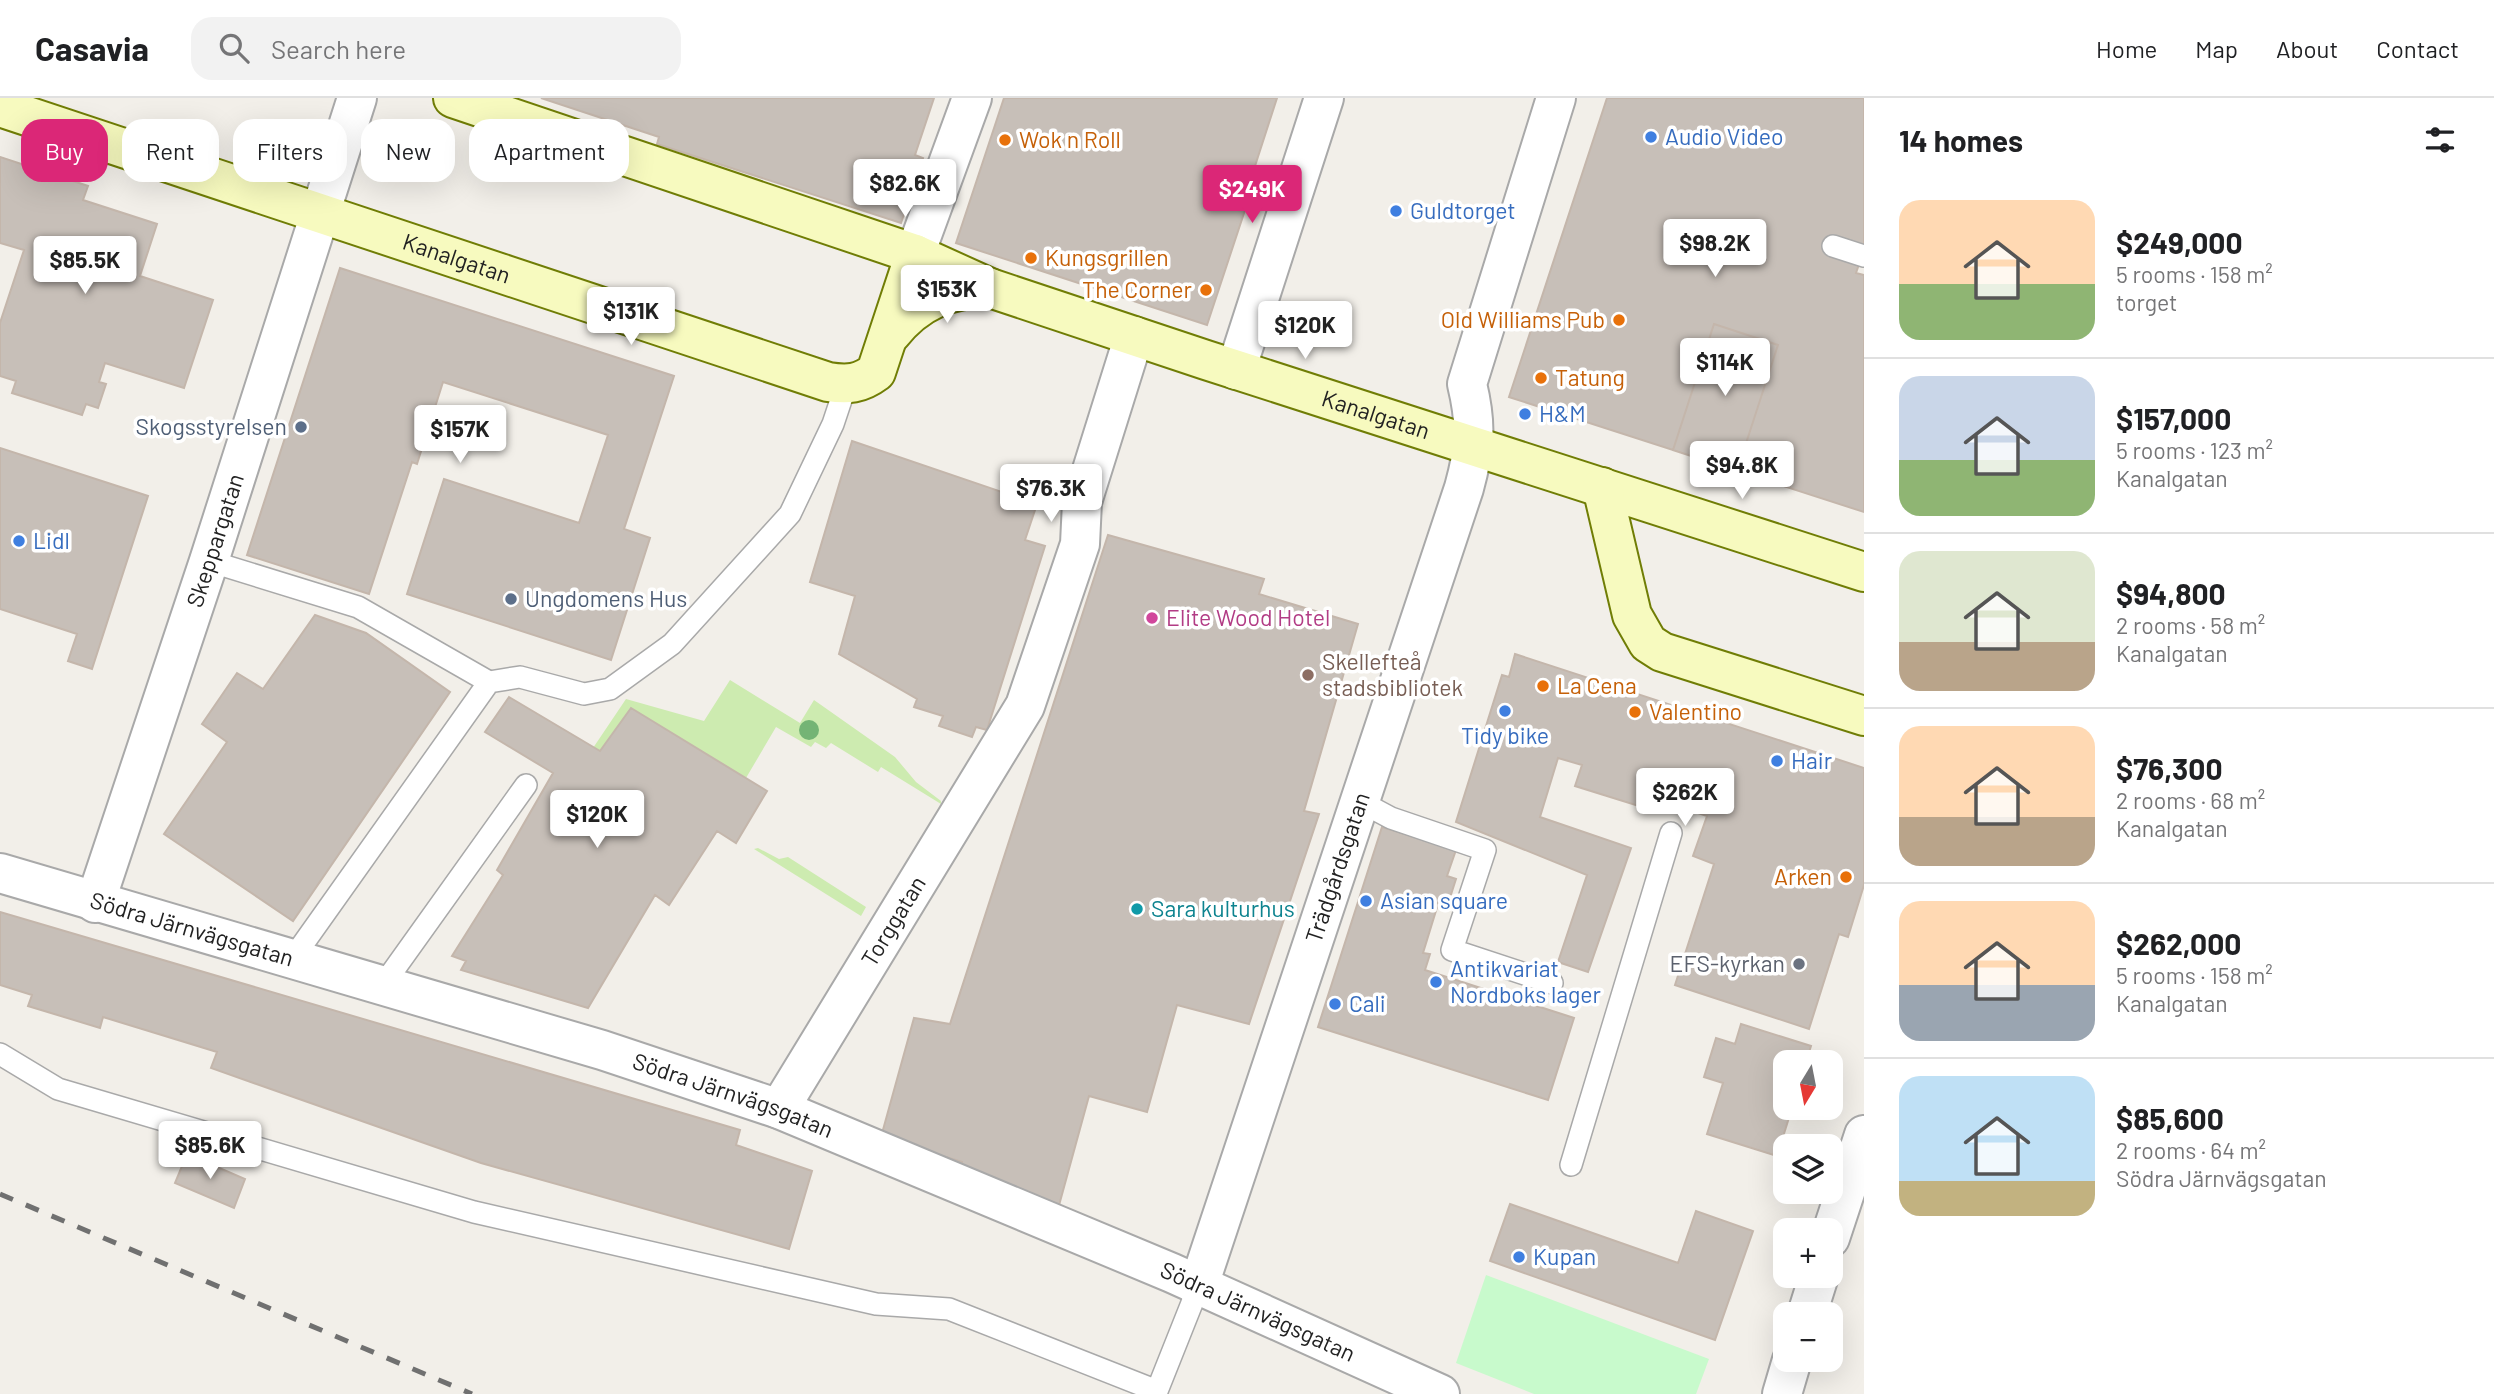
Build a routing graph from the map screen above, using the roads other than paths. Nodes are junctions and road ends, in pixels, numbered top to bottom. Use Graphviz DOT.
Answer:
graph roads {
  1 [pos="357,98"];
  2 [pos="453,98"];
  3 [pos="972,98"];
  4 [pos="1324,98"];
  5 [pos="1556,98"];
  6 [pos="0,107"];
  7 [pos="321,212"];
  8 [pos="1833,246"];
  9 [pos="915,254"];
  10 [pos="1864,256"];
  11 [pos="990,288"];
  12 [pos="890,335"];
  13 [pos="1134,336"];
  14 [pos="1237,370"];
  15 [pos="846,385"];
  16 [pos="1475,448"];
  17 [pos="1602,488"];
  18 [pos="209,561"];
  19 [pos="1864,572"];
  20 [pos="489,682"];
  21 [pos="1864,716"];
  22 [pos="526,785"];
  23 [pos="1361,802"];
  24 [pos="1671,833"];
  25 [pos="0,873"];
  26 [pos="95,903"];
  27 [pos="293,958"];
  28 [pos="1552,983"];
  29 [pos="383,985"];
  30 [pos="0,1054"];
  31 [pos="779,1109"];
  32 [pos="1864,1135"];
  33 [pos="1571,1165"];
  34 [pos="1837,1218"];
  35 [pos="1198,1288"];
  36 [pos="1788,1372"];
  37 [pos="1440,1394"];
  38 [pos="1782,1394"];
  1 -- 7 [label="street, Skeppargatan"];
  2 -- 9 [label="main road, Kanalgatan"];
  3 -- 9 [label="street"];
  4 -- 14 [label="street"];
  5 -- 16 [label="street"];
  6 -- 7 [label="main road, Kanalgatan"];
  7 -- 15 [label="main road, Kanalgatan"];
  7 -- 18 [label="street, Skeppargatan"];
  8 -- 10 [label="lane"];
  9 -- 11 [label="main road, Kanalgatan"];
  9 -- 12 [label="main road, Kanalgatan"];
  11 -- 12 [label="main road, Kanalgatan"];
  11 -- 13 [label="main road, Kanalgatan"];
  12 -- 15 [label="main road, Kanalgatan"];
  13 -- 14 [label="main road, Kanalgatan"];
  13 -- 31 [label="street, Torggatan"];
  14 -- 16 [label="main road, Kanalgatan"];
  15 -- 20 [label="lane"];
  16 -- 17 [label="main road, Kanalgatan"];
  16 -- 23 [label="street, Trädgårdsgatan"];
  17 -- 19 [label="main road, Kanalgatan"];
  17 -- 21 [label="main road"];
  18 -- 20 [label="lane"];
  18 -- 26 [label="street, Skeppargatan"];
  20 -- 27 [label="lane"];
  22 -- 29 [label="lane"];
  23 -- 28 [label="lane"];
  23 -- 35 [label="street, Trädgårdsgatan"];
  24 -- 33 [label="lane"];
  25 -- 26 [label="street, Södra Järnvägsgatan"];
  26 -- 27 [label="street, Södra Järnvägsgatan"];
  27 -- 29 [label="street, Södra Järnvägsgatan"];
  29 -- 31 [label="street, Södra Järnvägsgatan"];
  30 -- 35 [label="lane"];
  31 -- 35 [label="street, Södra Järnvägsgatan"];
  32 -- 34 [label="street"];
  35 -- 37 [label="street, Södra Järnvägsgatan"];
  36 -- 38 [label="street"];
}
